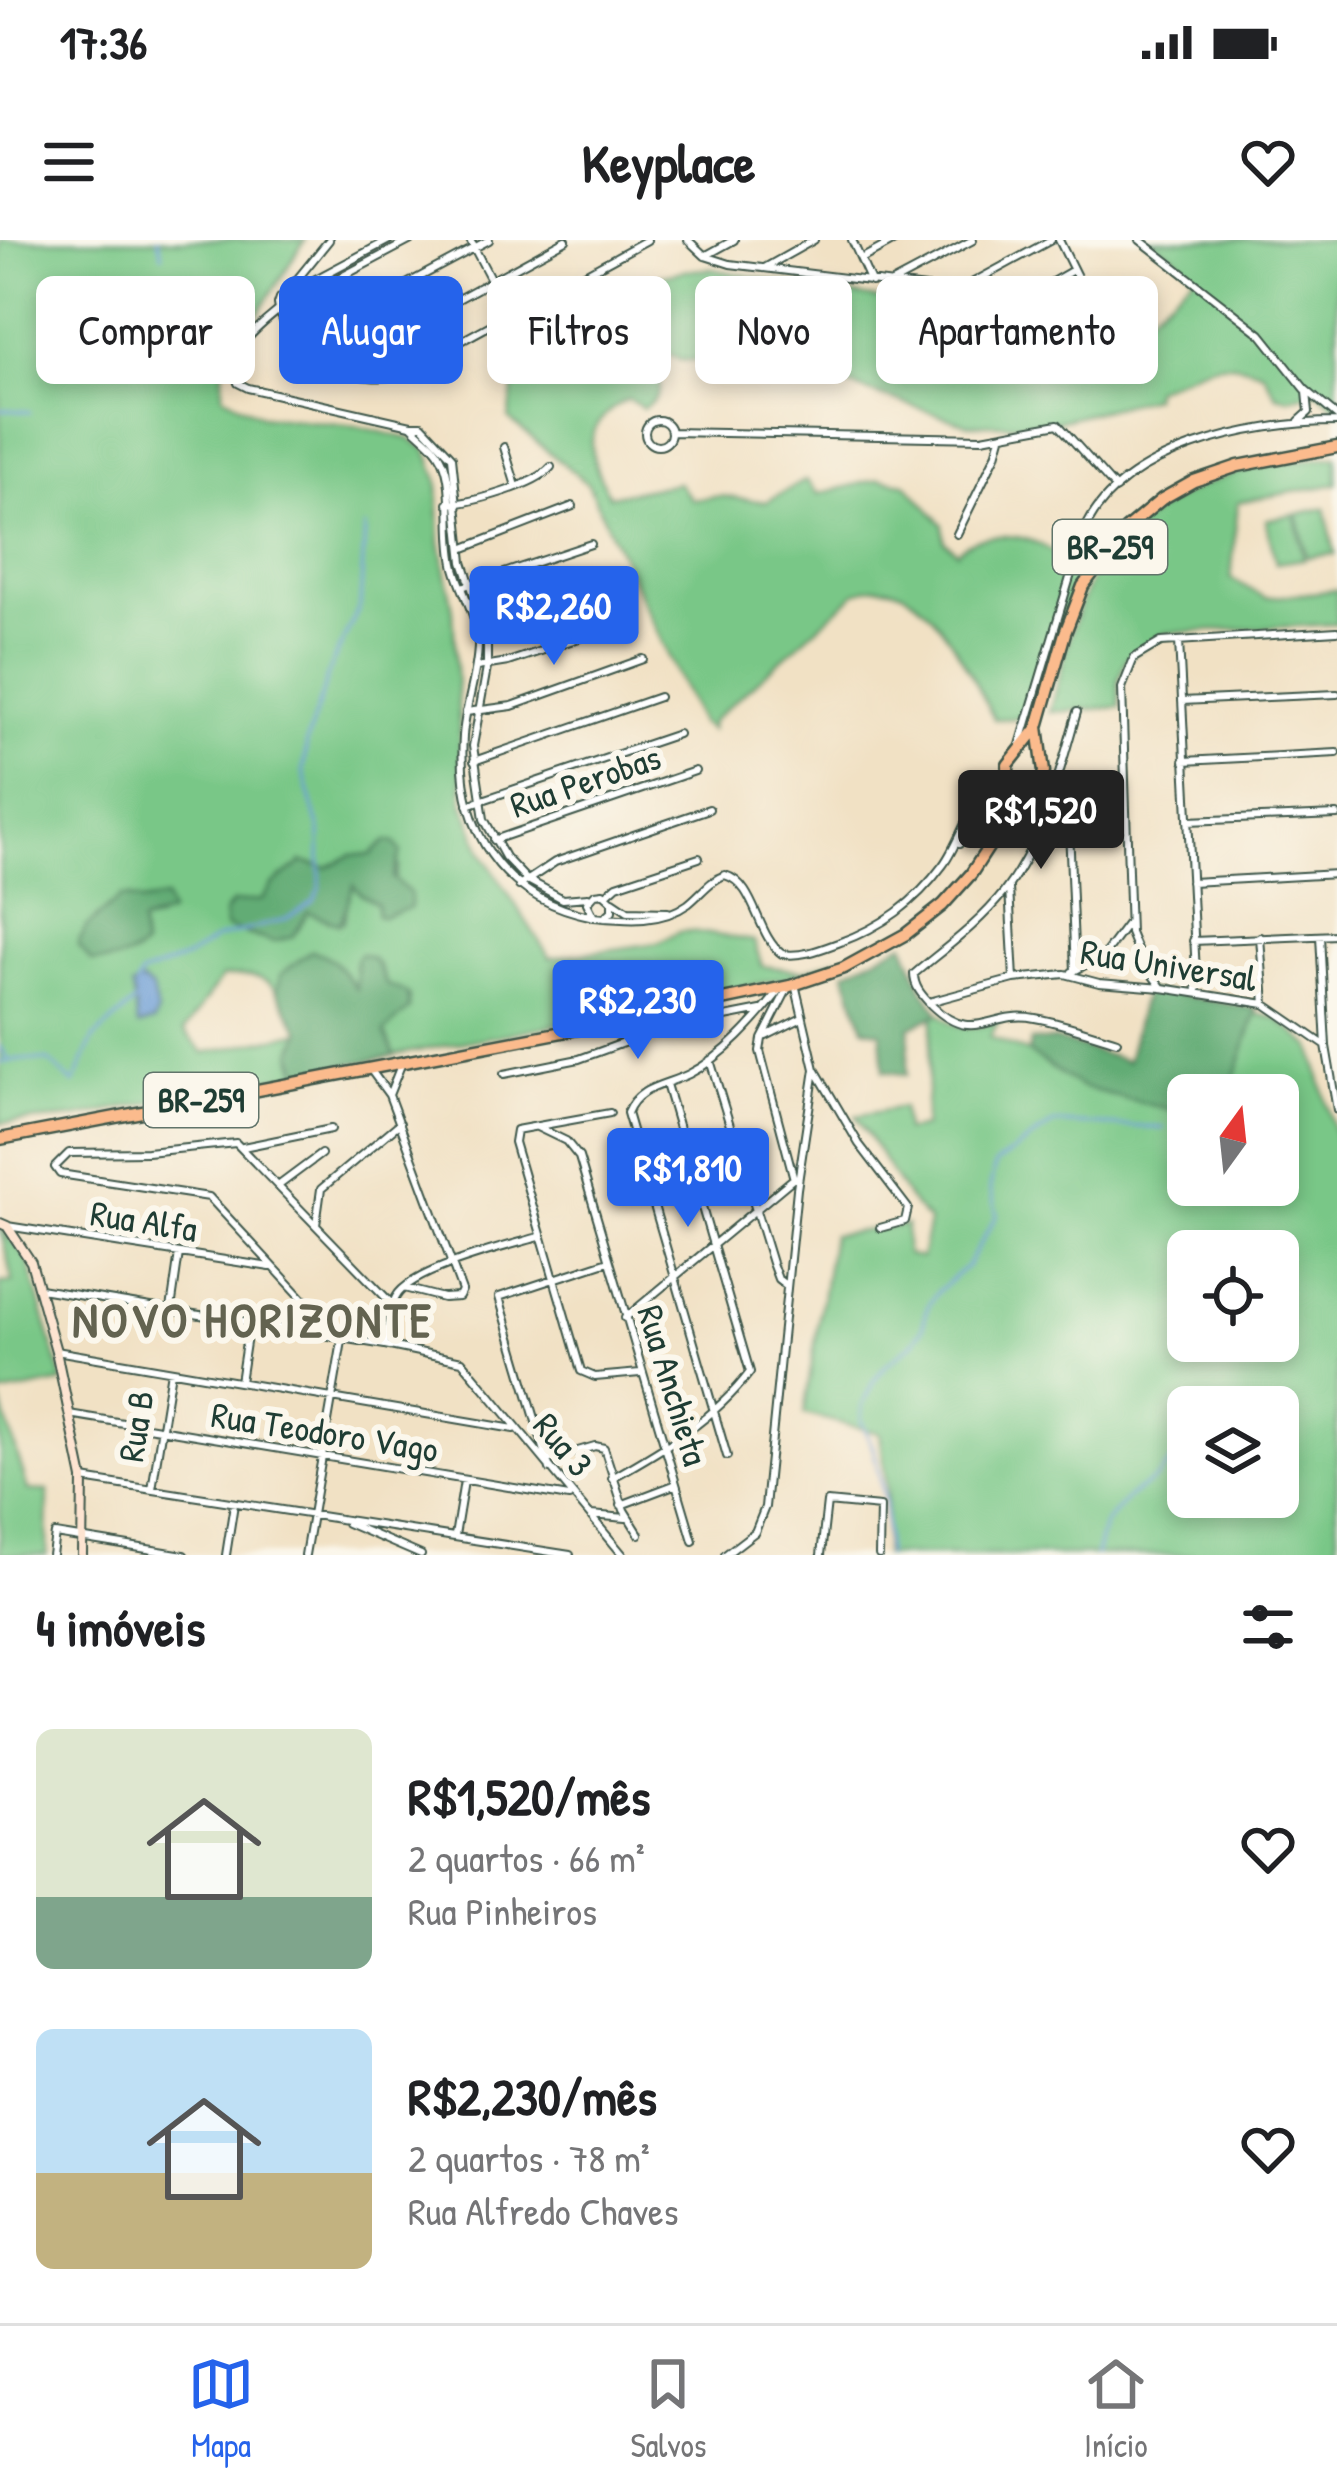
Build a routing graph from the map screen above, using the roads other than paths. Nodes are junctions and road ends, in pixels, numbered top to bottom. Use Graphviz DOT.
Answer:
graph roads {
  1 [pos="329,240"];
  2 [pos="389,240"];
  3 [pos="411,240"];
  4 [pos="489,240"];
  5 [pos="566,240"];
  6 [pos="647,240"];
  7 [pos="688,240"];
  8 [pos="734,240"];
  9 [pos="814,240"];
  10 [pos="852,240"];
  11 [pos="896,240"];
  12 [pos="974,240"];
  13 [pos="1055,240"];
  14 [pos="1140,240"];
  15 [pos="472,244"];
  16 [pos="705,256"];
  17 [pos="861,259"];
  18 [pos="762,269"];
  19 [pos="1073,270"];
  20 [pos="299,276"];
  21 [pos="321,276"];
  22 [pos="343,276"];
  23 [pos="415,276"];
  24 [pos="488,276"];
  25 [pos="498,276"];
  26 [pos="580,276"];
  27 [pos="905,276"];
  28 [pos="985,276"];
  29 [pos="1062,276"];
  30 [pos="1076,276"];
  31 [pos="871,281"];
  32 [pos="876,282"];
  33 [pos="279,301"];
  34 [pos="279,310"];
  35 [pos="1306,389"];
  36 [pos="1337,419"];
  37 [pos="1298,422"];
  38 [pos="411,425"];
  39 [pos="671,432"];
  40 [pos="1000,437"];
  41 [pos="505,447"];
  42 [pos="1337,450"];
  43 [pos="551,467"];
  44 [pos="516,486"];
  45 [pos="1116,490"];
  46 [pos="448,504"];
  47 [pos="458,504"];
  48 [pos="573,506"];
  49 [pos="957,534"];
  50 [pos="591,544"];
  51 [pos="461,549"];
  52 [pos="609,583"];
  53 [pos="466,586"];
  54 [pos="627,622"];
  55 [pos="485,626"];
  56 [pos="1337,631"];
  57 [pos="1179,640"];
  58 [pos="643,659"];
  59 [pos="477,667"];
  60 [pos="487,668"];
  61 [pos="1337,694"];
  62 [pos="659,697"];
  63 [pos="1182,700"];
  64 [pos="478,711"];
  65 [pos="466,712"];
  66 [pos="1077,712"];
  67 [pos="1038,727"];
  68 [pos="678,734"];
  69 [pos="1018,753"];
  70 [pos="1337,753"];
  71 [pos="474,761"];
  72 [pos="1184,761"];
  73 [pos="1043,765"];
  74 [pos="694,771"];
  75 [pos="1007,777"];
  76 [pos="1055,784"];
  77 [pos="1036,788"];
  78 [pos="1052,799"];
  79 [pos="478,802"];
  80 [pos="468,805"];
  81 [pos="710,809"];
  82 [pos="1009,815"];
  83 [pos="1337,815"];
  84 [pos="1188,821"];
  85 [pos="494,840"];
  86 [pos="699,859"];
  87 [pos="1337,874"];
  88 [pos="526,879"];
  89 [pos="1191,882"];
  90 [pos="1009,884"];
  91 [pos="518,886"];
  92 [pos="591,896"];
  93 [pos="610,898"];
  94 [pos="672,912"];
  95 [pos="594,916"];
  96 [pos="604,917"];
  97 [pos="1130,920"];
  98 [pos="1337,935"];
  99 [pos="1320,936"];
  100 [pos="1260,938"];
  101 [pos="1193,941"];
  102 [pos="1075,971"];
  103 [pos="1064,974"];
  104 [pos="1014,980"];
  105 [pos="789,985"];
  106 [pos="1162,988"];
  107 [pos="1197,993"];
  108 [pos="929,1002"];
  109 [pos="1265,1004"];
  110 [pos="764,1010"];
  111 [pos="802,1018"];
  112 [pos="762,1037"];
  113 [pos="1117,1041"];
  114 [pos="1326,1046"];
  115 [pos="710,1060"];
  116 [pos="402,1062"];
  117 [pos="369,1068"];
  118 [pos="814,1069"];
  119 [pos="504,1074"];
  120 [pos="665,1084"];
  121 [pos="389,1095"];
  122 [pos="1337,1111"];
  123 [pos="610,1113"];
  124 [pos="400,1124"];
  125 [pos="537,1127"];
  126 [pos="332,1129"];
  127 [pos="0,1138"];
  128 [pos="243,1147"];
  129 [pos="321,1154"];
  130 [pos="794,1178"];
  131 [pos="278,1186"];
  132 [pos="797,1189"];
  133 [pos="755,1208"];
  134 [pos="4,1225"];
  135 [pos="316,1225"];
  136 [pos="880,1228"];
  137 [pos="539,1237"];
  138 [pos="714,1244"];
  139 [pos="179,1252"];
  140 [pos="609,1261"];
  141 [pos="453,1263"];
  142 [pos="273,1267"];
  143 [pos="674,1279"];
  144 [pos="553,1282"];
  145 [pos="787,1286"];
  146 [pos="404,1288"];
  147 [pos="40,1289"];
  148 [pos="393,1305"];
  149 [pos="171,1309"];
  150 [pos="625,1318"];
  151 [pos="250,1323"];
  152 [pos="342,1341"];
  153 [pos="385,1345"];
  154 [pos="56,1351"];
  155 [pos="171,1371"];
  156 [pos="640,1373"];
  157 [pos="240,1382"];
  158 [pos="333,1399"];
  159 [pos="712,1412"];
  160 [pos="69,1414"];
  161 [pos="515,1429"];
  162 [pos="161,1431"];
  163 [pos="665,1449"];
  164 [pos="727,1456"];
  165 [pos="324,1458"];
  166 [pos="547,1460"];
  167 [pos="551,1473"];
  168 [pos="612,1478"];
  169 [pos="83,1479"];
  170 [pos="464,1481"];
  171 [pos="675,1484"];
  172 [pos="152,1489"];
  173 [pos="573,1497"];
  174 [pos="234,1504"];
  175 [pos="622,1505"];
  176 [pos="312,1515"];
  177 [pos="587,1515"];
  178 [pos="627,1519"];
  179 [pos="342,1520"];
  180 [pos="750,1523"];
  181 [pos="754,1532"];
  182 [pos="639,1534"];
  183 [pos="455,1536"];
  184 [pos="82,1538"];
  185 [pos="693,1541"];
  186 [pos="508,1550"];
  187 [pos="52,1555"];
  188 [pos="82,1555"];
  189 [pos="184,1555"];
  190 [pos="226,1555"];
  191 [pos="305,1555"];
  192 [pos="421,1555"];
  193 [pos="570,1555"];
  194 [pos="622,1555"];
  195 [pos="725,1555"];
  196 [pos="821,1555"];
  197 [pos="879,1555"];
  1 -- 20 [label="street"];
  2 -- 21 [label="street"];
  3 -- 22 [label="street"];
  4 -- 15 [label="street"];
  5 -- 25 [label="street"];
  6 -- 26 [label="street"];
  7 -- 16 [label="street"];
  8 -- 16 [label="street"];
  9 -- 18 [label="street"];
  10 -- 17 [label="street"];
  11 -- 17 [label="street"];
  12 -- 27 [label="street"];
  13 -- 19 [label="street"];
  13 -- 28 [label="street"];
  14 -- 35 [label="street"];
  15 -- 23 [label="street"];
  15 -- 24 [label="street"];
  16 -- 18 [label="street"];
  17 -- 31 [label="street"];
  18 -- 31 [label="street"];
  19 -- 29 [label="street"];
  19 -- 30 [label="street"];
  31 -- 32 [label="street"];
  33 -- 34 [label="street"];
  34 -- 38 [label="street"];
  35 -- 36 [label="street"];
  35 -- 37 [label="street"];
  36 -- 37 [label="street"];
  37 -- 45 [label="street"];
  38 -- 46 [label="street"];
  38 -- 47 [label="street"];
  39 -- 39 [label="street"];
  39 -- 40 [label="street"];
  40 -- 45 [label="street"];
  40 -- 49 [label="street"];
  41 -- 44 [label="street"];
  42 -- 67 [label="highway, BR-259"];
  43 -- 44 [label="street"];
  44 -- 47 [label="street"];
  45 -- 69 [label="street"];
  46 -- 47 [label="street"];
  46 -- 53 [label="street"];
  47 -- 51 [label="street"];
  48 -- 51 [label="street"];
  50 -- 53 [label="street"];
  51 -- 53 [label="street"];
  52 -- 55 [label="street"];
  53 -- 55 [label="street"];
  53 -- 59 [label="street"];
  54 -- 60 [label="street"];
  55 -- 60 [label="street"];
  56 -- 57 [label="street"];
  57 -- 63 [label="street"];
  57 -- 97 [label="street"];
  58 -- 64 [label="street"];
  59 -- 60 [label="street"];
  59 -- 65 [label="street"];
  60 -- 64 [label="street"];
  61 -- 63 [label="street"];
  62 -- 71 [label="street"];
  63 -- 72 [label="street"];
  64 -- 65 [label="street"];
  64 -- 71 [label="street"];
  65 -- 80 [label="street"];
  66 -- 76 [label="street"];
  67 -- 69 [label="highway, BR-259"];
  67 -- 73 [label="highway, BR-259"];
  68 -- 79 [label="street"];
  69 -- 73 [label="highway"];
  69 -- 75 [label="highway, BR-259"];
  70 -- 72 [label="street"];
  71 -- 79 [label="street"];
  72 -- 84 [label="street"];
  73 -- 76 [label="street"];
  73 -- 77 [label="highway, BR-259"];
  74 -- 85 [label="street, Rua Perobas"];
  75 -- 77 [label="highway"];
  75 -- 82 [label="highway"];
  75 -- 94 [label="street"];
  76 -- 78 [label="street"];
  76 -- 102 [label="street"];
  77 -- 78 [label="street"];
  77 -- 82 [label="highway, BR-259"];
  78 -- 90 [label="street"];
  79 -- 80 [label="street"];
  79 -- 85 [label="street"];
  80 -- 91 [label="street"];
  81 -- 88 [label="street"];
  82 -- 105 [label="highway, BR-259"];
  83 -- 84 [label="street"];
  84 -- 89 [label="street"];
  85 -- 88 [label="street"];
  86 -- 93 [label="street"];
  87 -- 89 [label="street"];
  88 -- 91 [label="street"];
  88 -- 92 [label="street"];
  89 -- 101 [label="street"];
  90 -- 104 [label="street"];
  90 -- 108 [label="street"];
  91 -- 95 [label="street"];
  92 -- 93 [label="street"];
  92 -- 95 [label="street"];
  93 -- 94 [label="street"];
  93 -- 96 [label="street"];
  94 -- 96 [label="street"];
  95 -- 96 [label="street"];
  97 -- 102 [label="street"];
  97 -- 106 [label="street"];
  98 -- 99 [label="street"];
  99 -- 100 [label="street"];
  99 -- 114 [label="street"];
  100 -- 101 [label="street"];
  100 -- 109 [label="street"];
  101 -- 107 [label="street"];
  102 -- 103 [label="street"];
  103 -- 104 [label="street, Rua Universal"];
  103 -- 106 [label="street, Rua Universal"];
  104 -- 108 [label="street, Rua Universal"];
  105 -- 110 [label="street"];
  105 -- 111 [label="street"];
  105 -- 112 [label="street"];
  105 -- 116 [label="highway, BR-259"];
  106 -- 107 [label="street, Rua Universal"];
  107 -- 109 [label="street, Rua Universal"];
  108 -- 113 [label="street"];
  109 -- 114 [label="street, Rua Universal"];
  110 -- 115 [label="street"];
  110 -- 119 [label="street"];
  111 -- 112 [label="street"];
  111 -- 118 [label="street"];
  112 -- 130 [label="street"];
  114 -- 122 [label="street"];
  115 -- 120 [label="street"];
  115 -- 133 [label="street"];
  116 -- 117 [label="highway, BR-259"];
  116 -- 121 [label="street"];
  117 -- 121 [label="street"];
  117 -- 127 [label="highway, BR-259"];
  118 -- 132 [label="street"];
  118 -- 136 [label="street"];
  120 -- 138 [label="street"];
  120 -- 143 [label="street"];
  121 -- 124 [label="street"];
  123 -- 125 [label="street"];
  124 -- 135 [label="street"];
  124 -- 141 [label="street"];
  125 -- 137 [label="street"];
  125 -- 140 [label="street, Rua Anchieta"];
  126 -- 128 [label="street"];
  128 -- 131 [label="street"];
  128 -- 142 [label="street"];
  129 -- 131 [label="street"];
  130 -- 132 [label="street"];
  130 -- 133 [label="street"];
  131 -- 135 [label="street"];
  132 -- 145 [label="street"];
  133 -- 138 [label="street"];
  133 -- 145 [label="street"];
  134 -- 139 [label="street, Rua Alfa"];
  134 -- 147 [label="main road"];
  135 -- 148 [label="street"];
  137 -- 141 [label="street"];
  137 -- 144 [label="street"];
  138 -- 143 [label="street"];
  138 -- 159 [label="street"];
  139 -- 142 [label="street, Rua Alfa"];
  139 -- 149 [label="street"];
  140 -- 144 [label="street"];
  140 -- 150 [label="street, Rua Anchieta"];
  141 -- 146 [label="street"];
  141 -- 146 [label="street"];
  142 -- 152 [label="street"];
  143 -- 150 [label="street"];
  143 -- 159 [label="street"];
  144 -- 156 [label="street"];
  144 -- 166 [label="street"];
  145 -- 181 [label="street"];
  146 -- 148 [label="street"];
  147 -- 149 [label="street"];
  147 -- 154 [label="main road"];
  148 -- 153 [label="street"];
  149 -- 151 [label="street"];
  150 -- 156 [label="street, Rua Anchieta"];
  151 -- 152 [label="street"];
  151 -- 157 [label="street"];
  152 -- 153 [label="street"];
  152 -- 158 [label="street"];
  153 -- 161 [label="street, Rua 3"];
  154 -- 155 [label="street"];
  154 -- 160 [label="main road"];
  155 -- 157 [label="street"];
  155 -- 162 [label="street, Rua B"];
  156 -- 163 [label="street, Rua Anchieta"];
  157 -- 158 [label="street"];
  158 -- 161 [label="street"];
  158 -- 165 [label="street"];
  159 -- 163 [label="street"];
  159 -- 164 [label="street"];
  160 -- 162 [label="street, Rua Teodoro Vago"];
  160 -- 169 [label="main road"];
  161 -- 167 [label="street, Rua 3"];
  162 -- 165 [label="street, Rua Teodoro Vago"];
  162 -- 172 [label="street, Rua B"];
  163 -- 168 [label="street"];
  163 -- 171 [label="street, Rua Anchieta"];
  165 -- 170 [label="street, Rua Teodoro Vago"];
  165 -- 176 [label="street"];
  166 -- 167 [label="street"];
  166 -- 168 [label="street"];
  167 -- 173 [label="street, Rua 3"];
  168 -- 175 [label="street"];
  169 -- 172 [label="street"];
  169 -- 184 [label="main road"];
  170 -- 173 [label="street, Rua Teodoro Vago"];
  170 -- 183 [label="street"];
  171 -- 175 [label="street"];
  171 -- 185 [label="street, Rua Anchieta"];
  172 -- 174 [label="street"];
  173 -- 177 [label="street, Rua 3"];
  174 -- 176 [label="street"];
  174 -- 190 [label="street"];
  175 -- 178 [label="street"];
  176 -- 179 [label="street"];
  176 -- 191 [label="street"];
  177 -- 178 [label="street"];
  177 -- 194 [label="street, Rua 3"];
  178 -- 182 [label="street"];
  179 -- 183 [label="street"];
  179 -- 192 [label="street"];
  180 -- 181 [label="street"];
  181 -- 195 [label="street"];
  183 -- 186 [label="street"];
  184 -- 187 [label="street"];
  184 -- 188 [label="main road"];
  184 -- 189 [label="street"];
  186 -- 193 [label="street"];
  196 -- 197 [label="street"];
}
